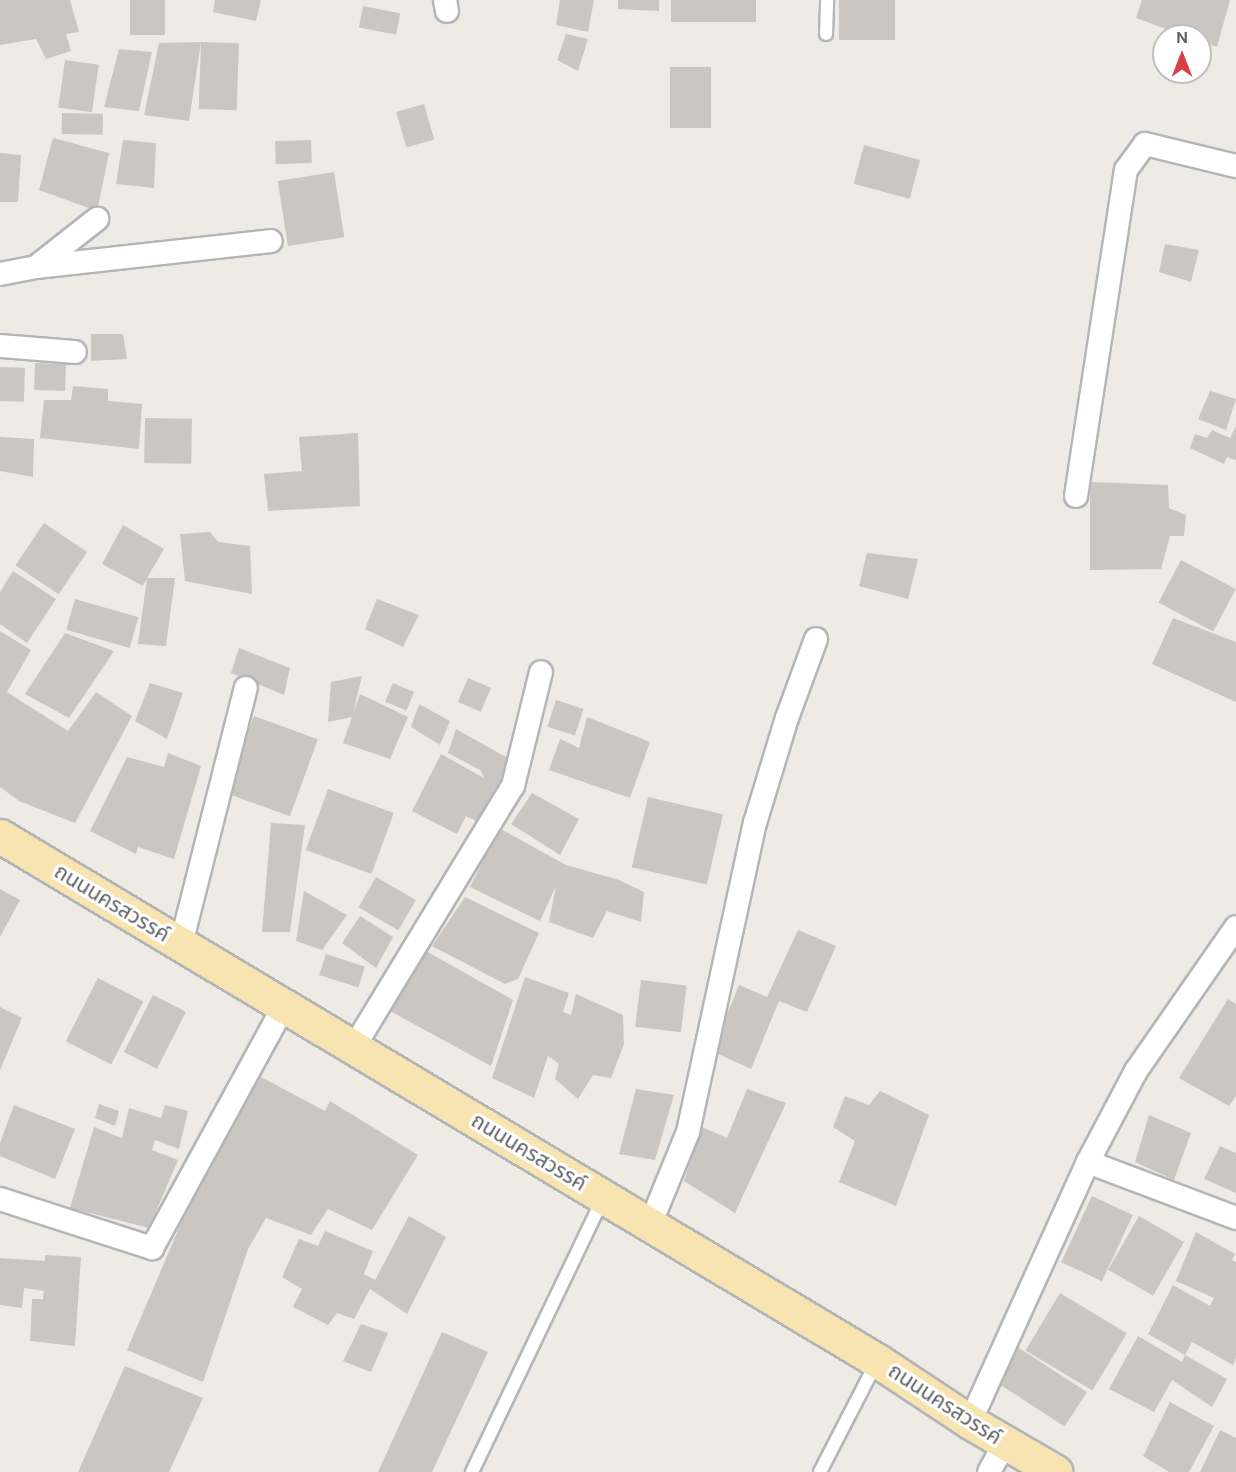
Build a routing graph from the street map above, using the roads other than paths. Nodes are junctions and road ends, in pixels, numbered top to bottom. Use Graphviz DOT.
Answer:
graph roads {
  1 [pos="827,0"];
  2 [pos="826,34"];
  3 [pos="1236,166"];
  4 [pos="97,219"];
  5 [pos="271,241"];
  6 [pos="36,267"];
  7 [pos="0,274"];
  8 [pos="0,346"];
  9 [pos="75,352"];
  10 [pos="1076,496"];
  11 [pos="816,639"];
  12 [pos="541,672"];
  13 [pos="246,688"];
  14 [pos="0,836"];
  15 [pos="1236,927"];
  16 [pos="181,944"];
  17 [pos="284,1006"];
  18 [pos="354,1047"];
  19 [pos="1088,1162"];
  20 [pos="603,1197"];
  21 [pos="0,1199"];
  22 [pos="1236,1218"];
  23 [pos="650,1225"];
  24 [pos="878,1360"];
  25 [pos="970,1422"];
  26 [pos="1005,1443"];
  27 [pos="1052,1471"];
  28 [pos="472,1472"];
  29 [pos="820,1472"];
  30 [pos="989,1472"];
  1 -- 2 [label="lane"];
  3 -- 10 [label="street"];
  4 -- 6 [label="street"];
  5 -- 6 [label="street"];
  6 -- 7 [label="street"];
  8 -- 9 [label="street"];
  11 -- 23 [label="street"];
  12 -- 18 [label="street"];
  13 -- 16 [label="street"];
  14 -- 16 [label="main road, ถนนนครสวรรค์"];
  15 -- 19 [label="street"];
  16 -- 17 [label="main road, ถนนนครสวรรค์"];
  17 -- 18 [label="main road, ถนนนครสวรรค์"];
  17 -- 21 [label="street"];
  18 -- 20 [label="main road, ถนนนครสวรรค์"];
  19 -- 22 [label="street"];
  19 -- 25 [label="street"];
  20 -- 23 [label="main road, ถนนนครสวรรค์"];
  20 -- 28 [label="lane"];
  23 -- 24 [label="main road, ถนนนครสวรรค์"];
  24 -- 25 [label="main road, ถนนนครสวรรค์"];
  24 -- 29 [label="lane"];
  25 -- 26 [label="main road, ถนนนครสวรรค์"];
  26 -- 27 [label="main road, ถนนนครสวรรค์"];
  26 -- 30 [label="street"];
}
